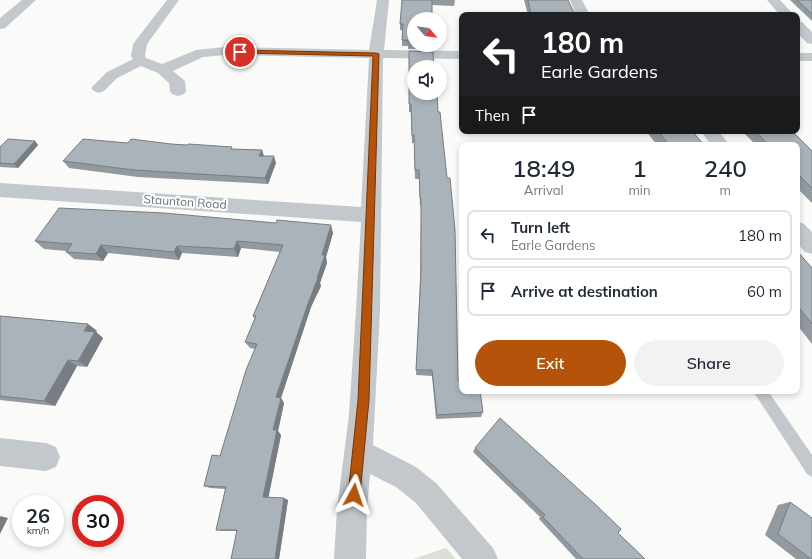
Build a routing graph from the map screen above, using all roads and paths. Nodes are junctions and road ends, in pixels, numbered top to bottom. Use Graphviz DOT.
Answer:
graph roads {
  1 [pos="30,0"];
  2 [pos="173,0"];
  3 [pos="383,0"];
  4 [pos="576,0"];
  5 [pos="772,0"];
  6 [pos="582,12"];
  7 [pos="784,12"];
  8 [pos="6,15"];
  9 [pos="0,25"];
  10 [pos="800,28"];
  11 [pos="812,40"];
  12 [pos="376,54"];
  13 [pos="459,55"];
  14 [pos="800,57"];
  15 [pos="812,57"];
  16 [pos="141,61"];
  17 [pos="163,70"];
  18 [pos="100,88"];
  19 [pos="178,91"];
  20 [pos="712,134"];
  21 [pos="719,142"];
  22 [pos="0,190"];
  23 [pos="370,214"];
  24 [pos="800,232"];
  25 [pos="812,246"];
  26 [pos="762,394"];
  27 [pos="0,452"];
  28 [pos="358,453"];
  29 [pos="46,457"];
  30 [pos="812,469"];
  31 [pos="350,559"];
  32 [pos="482,559"];
  1 -- 8 [label="street"];
  2 -- 16 [label="street"];
  3 -- 12 [label="street"];
  4 -- 6 [label="street"];
  5 -- 7 [label="street"];
  8 -- 9 [label="street"];
  10 -- 11 [label="street"];
  12 -- 13 [label="street"];
  12 -- 17 [label="street"];
  12 -- 23 [label="street"];
  14 -- 15 [label="street"];
  16 -- 17 [label="street"];
  16 -- 18 [label="street"];
  17 -- 19 [label="street"];
  20 -- 21 [label="street"];
  22 -- 23 [label="street, Staunton Road"];
  23 -- 28 [label="street"];
  24 -- 25 [label="street"];
  26 -- 30 [label="lane"];
  27 -- 29 [label="street"];
  28 -- 31 [label="street"];
  28 -- 32 [label="street"];
}
